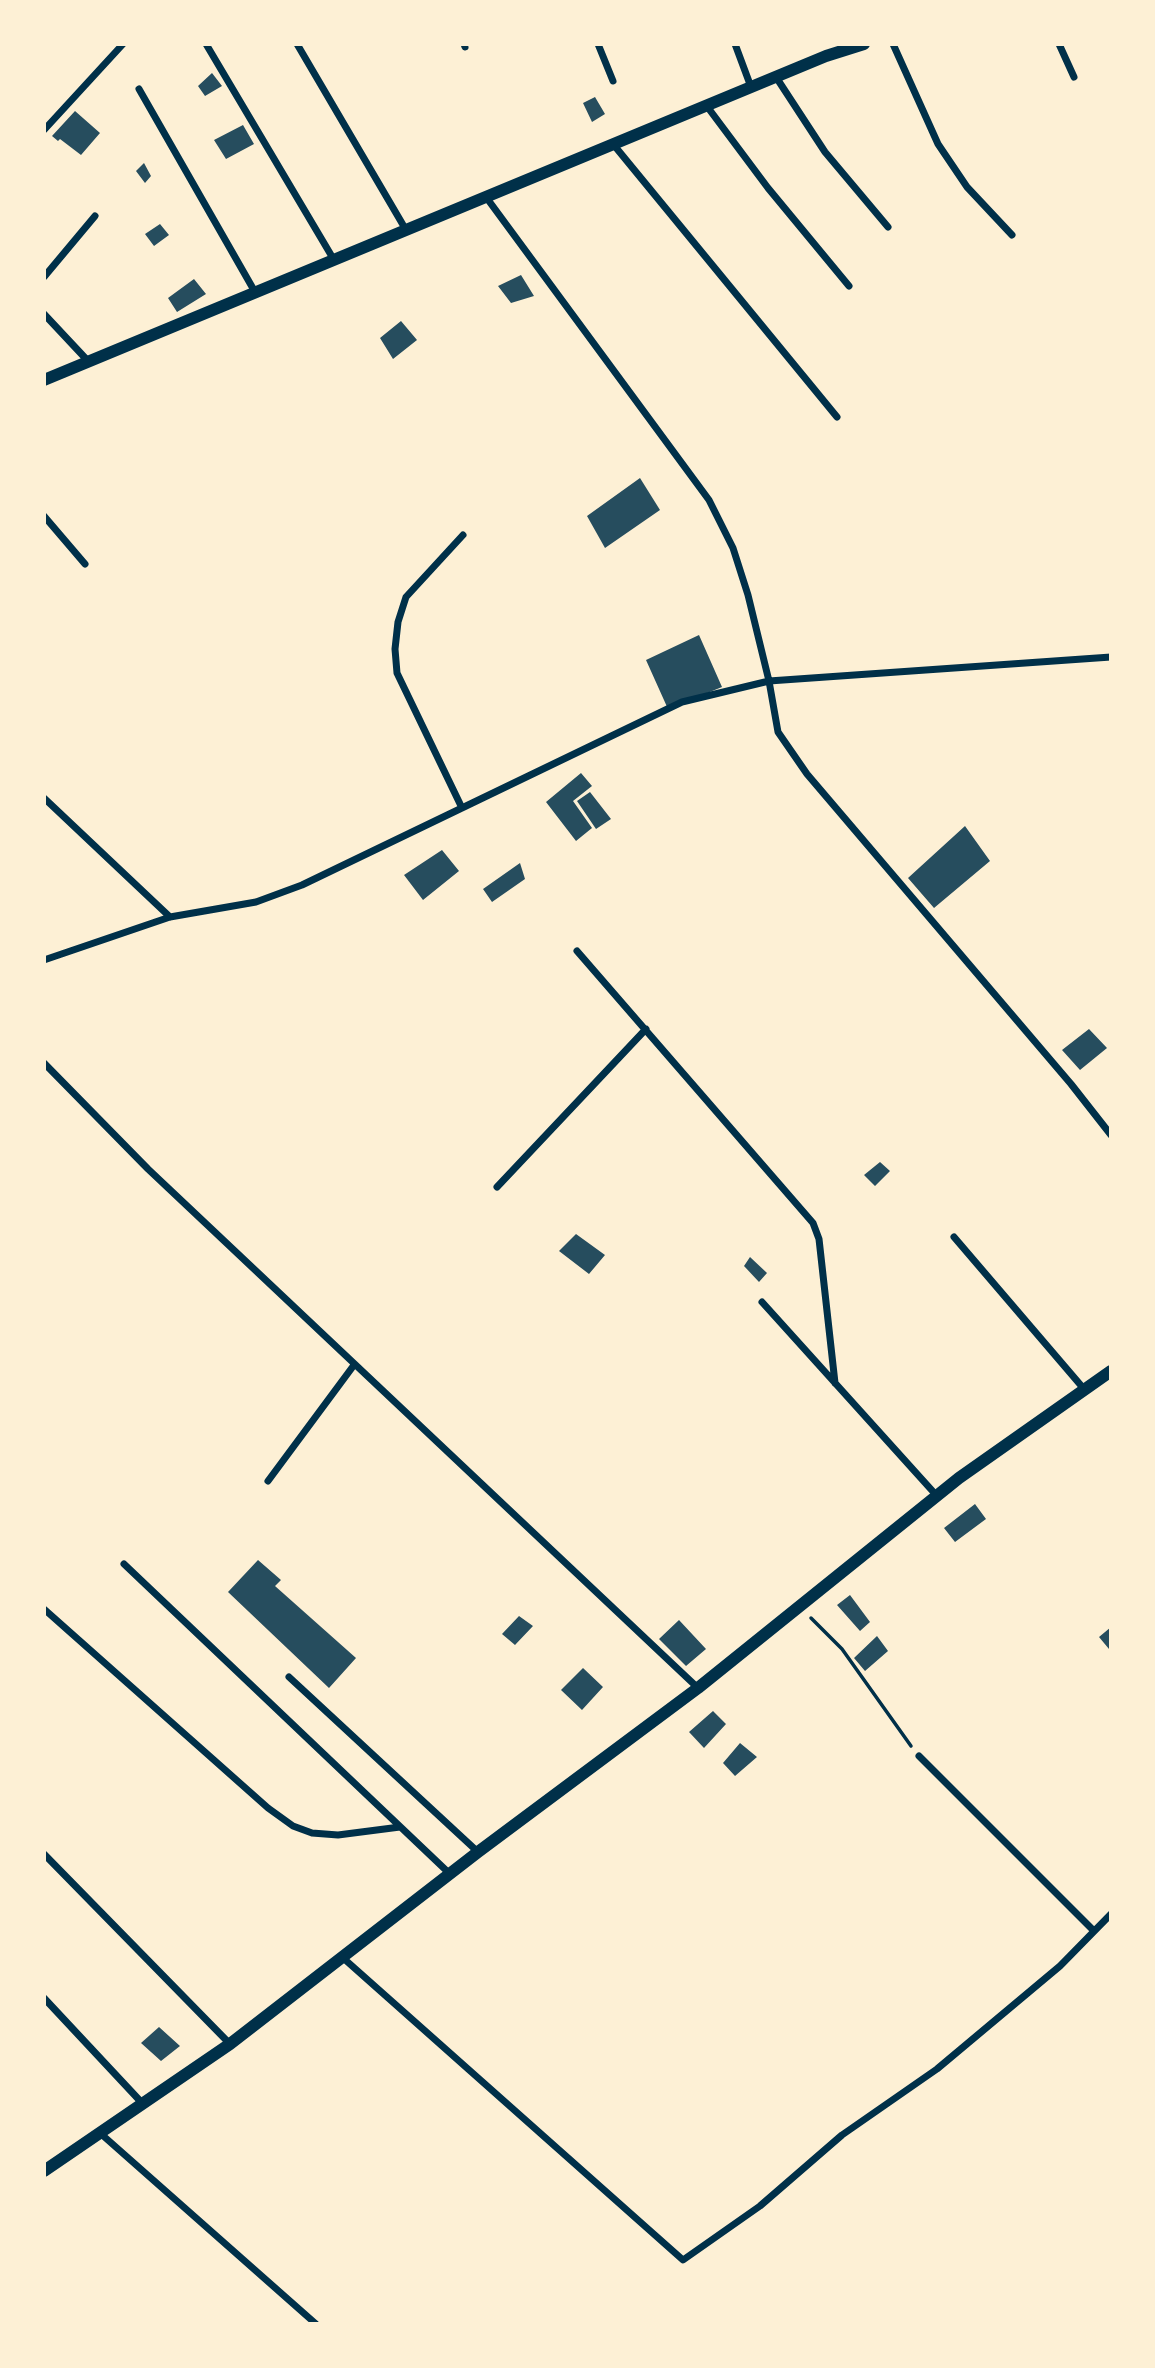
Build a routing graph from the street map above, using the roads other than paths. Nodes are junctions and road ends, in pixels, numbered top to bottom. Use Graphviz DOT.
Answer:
graph roads {
  1 [pos="123,44"];
  2 [pos="206,44"];
  3 [pos="297,44"];
  4 [pos="598,44"];
  5 [pos="734,44"];
  6 [pos="864,44"];
  7 [pos="893,44"];
  8 [pos="1059,44"];
  9 [pos="776,77"];
  10 [pos="1074,77"];
  11 [pos="613,81"];
  12 [pos="751,87"];
  13 [pos="139,89"];
  14 [pos="706,105"];
  15 [pos="44,130"];
  16 [pos="613,144"];
  17 [pos="486,197"];
  18 [pos="95,216"];
  19 [pos="888,227"];
  20 [pos="405,230"];
  21 [pos="1012,235"];
  22 [pos="334,260"];
  23 [pos="44,277"];
  24 [pos="849,286"];
  25 [pos="255,292"];
  26 [pos="44,314"];
  27 [pos="88,361"];
  28 [pos="44,380"];
  29 [pos="837,417"];
  30 [pos="44,516"];
  31 [pos="463,535"];
  32 [pos="85,564"];
  33 [pos="1111,657"];
  34 [pos="769,681"];
  35 [pos="44,798"];
  36 [pos="462,808"];
  37 [pos="170,917"];
  38 [pos="577,951"];
  39 [pos="44,960"];
  40 [pos="646,1030"];
  41 [pos="44,1063"];
  42 [pos="1111,1135"];
  43 [pos="497,1187"];
  44 [pos="954,1237"];
  45 [pos="762,1302"];
  46 [pos="354,1365"];
  47 [pos="1111,1371"];
  48 [pos="835,1383"];
  49 [pos="1084,1389"];
  50 [pos="268,1482"];
  51 [pos="937,1496"];
  52 [pos="124,1564"];
  53 [pos="44,1609"];
  54 [pos="289,1676"];
  55 [pos="698,1688"];
  56 [pos="919,1756"];
  57 [pos="400,1827"];
  58 [pos="478,1852"];
  59 [pos="44,1854"];
  60 [pos="450,1874"];
  61 [pos="1111,1914"];
  62 [pos="1094,1931"];
  63 [pos="342,1957"];
  64 [pos="44,1998"];
  65 [pos="230,2044"];
  66 [pos="143,2104"];
  67 [pos="100,2133"];
  68 [pos="44,2171"];
  69 [pos="316,2324"];
  1 -- 15 [label="street"];
  2 -- 22 [label="street"];
  3 -- 20 [label="street"];
  4 -- 11 [label="street"];
  5 -- 12 [label="street"];
  6 -- 9 [label="street"];
  7 -- 21 [label="street"];
  8 -- 10 [label="street"];
  9 -- 12 [label="street"];
  9 -- 19 [label="street"];
  12 -- 14 [label="street"];
  13 -- 25 [label="street"];
  14 -- 16 [label="street"];
  14 -- 24 [label="street"];
  16 -- 17 [label="street"];
  16 -- 29 [label="street"];
  17 -- 20 [label="street"];
  17 -- 34 [label="street"];
  18 -- 23 [label="street"];
  20 -- 22 [label="street"];
  22 -- 25 [label="street"];
  25 -- 27 [label="street"];
  26 -- 27 [label="street"];
  27 -- 28 [label="street"];
  30 -- 32 [label="street"];
  31 -- 36 [label="street"];
  33 -- 34 [label="street"];
  34 -- 36 [label="street"];
  34 -- 42 [label="street"];
  35 -- 37 [label="street"];
  36 -- 37 [label="street"];
  37 -- 39 [label="street"];
  38 -- 40 [label="street"];
  40 -- 43 [label="street"];
  40 -- 48 [label="street"];
  41 -- 46 [label="street"];
  44 -- 49 [label="street"];
  45 -- 48 [label="street"];
  46 -- 50 [label="street"];
  46 -- 55 [label="street"];
  47 -- 49 [label="street"];
  48 -- 51 [label="street"];
  49 -- 51 [label="street"];
  51 -- 55 [label="street"];
  52 -- 57 [label="street"];
  53 -- 57 [label="street"];
  54 -- 58 [label="street"];
  55 -- 58 [label="street"];
  56 -- 62 [label="street"];
  57 -- 60 [label="street"];
  58 -- 60 [label="street"];
  59 -- 65 [label="street"];
  60 -- 63 [label="street"];
  61 -- 62 [label="street"];
  62 -- 63 [label="street"];
  63 -- 65 [label="street"];
  64 -- 66 [label="street"];
  65 -- 66 [label="street"];
  66 -- 67 [label="street"];
  67 -- 68 [label="street"];
  67 -- 69 [label="street"];
}
